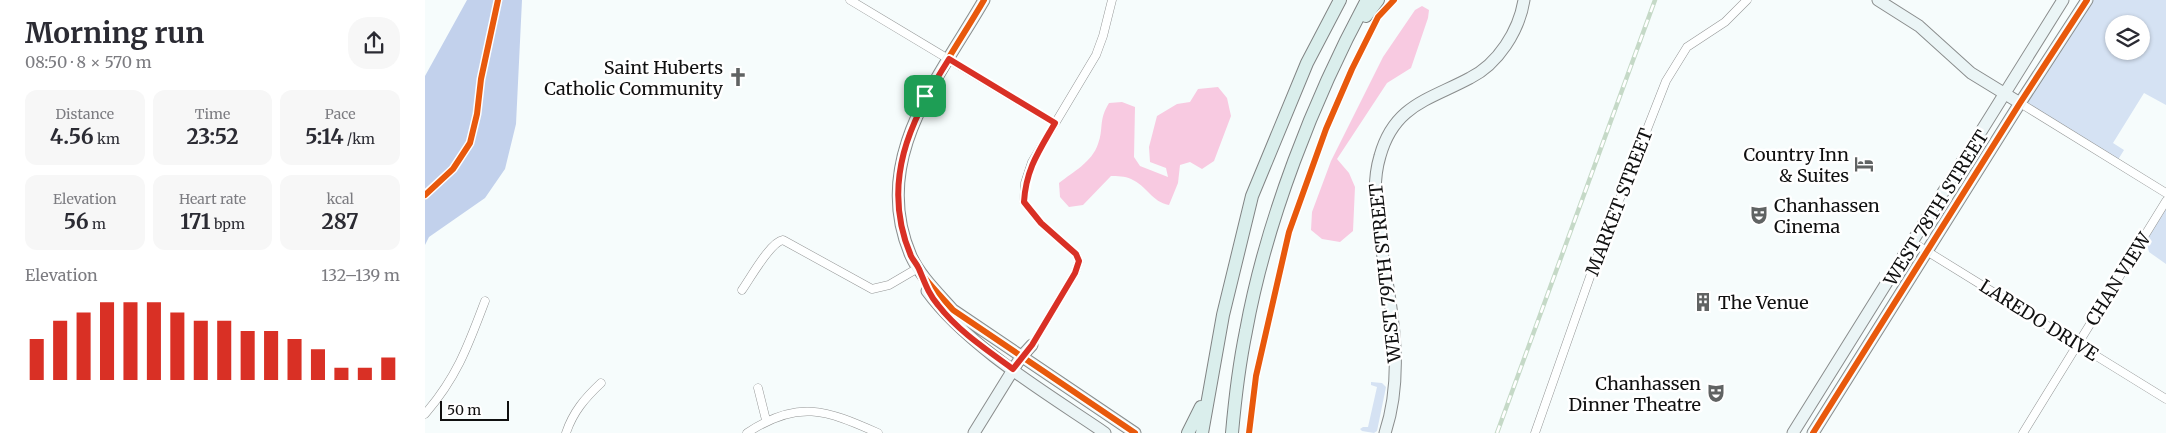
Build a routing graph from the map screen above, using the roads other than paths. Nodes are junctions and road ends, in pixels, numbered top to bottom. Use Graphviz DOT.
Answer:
graph roads {
  1 [pos="850,0"];
  2 [pos="984,0"];
  3 [pos="1112,0"];
  4 [pos="1367,0"];
  5 [pos="1378,0"];
  6 [pos="1524,0"];
  7 [pos="1747,0"];
  8 [pos="1878,0"];
  9 [pos="2063,0"];
  10 [pos="2087,0"];
  11 [pos="1338,3"];
  12 [pos="1342,52"];
  13 [pos="949,59"];
  14 [pos="2004,93"];
  15 [pos="2019,103"];
  16 [pos="1055,123"];
  17 [pos="2166,193"];
  18 [pos="2166,201"];
  19 [pos="1912,242"];
  20 [pos="1927,251"];
  21 [pos="918,268"];
  22 [pos="742,290"];
  23 [pos="485,301"];
  24 [pos="2078,344"];
  25 [pos="1032,345"];
  26 [pos="1021,357"];
  27 [pos="1013,369"];
  28 [pos="601,383"];
  29 [pos="1209,384"];
  30 [pos="759,388"];
  31 [pos="2166,399"];
  32 [pos="425,414"];
  33 [pos="766,420"];
  34 [pos="873,432"];
  35 [pos="566,433"];
  36 [pos="747,433"];
  37 [pos="974,433"];
  38 [pos="1105,433"];
  39 [pos="1135,433"];
  40 [pos="1188,433"];
  41 [pos="1202,433"];
  42 [pos="1232,433"];
  43 [pos="1385,433"];
  44 [pos="1535,433"];
  45 [pos="1793,433"];
  46 [pos="1813,433"];
  47 [pos="2023,433"];
  1 -- 13 [label="street"];
  2 -- 13 [label="street"];
  3 -- 16 [label="street"];
  4 -- 12 [label="main road"];
  5 -- 12 [label="main road"];
  6 -- 43 [label="street, WEST 79TH STREET"];
  7 -- 44 [label="street, MARKET STREET"];
  8 -- 14 [label="street"];
  9 -- 14 [label="street, WEST 78TH STREET"];
  10 -- 15 [label="street, WEST 78TH STREET"];
  11 -- 29 [label="main road"];
  12 -- 42 [label="main road"];
  13 -- 16 [label="street"];
  13 -- 21 [label="street"];
  14 -- 15 [label="street"];
  14 -- 19 [label="street, WEST 78TH STREET"];
  15 -- 17 [label="street"];
  15 -- 20 [label="street, WEST 78TH STREET"];
  16 -- 25 [label="street"];
  18 -- 24 [label="street, CHAN VIEW"];
  19 -- 20 [label="street, LAREDO DRIVE"];
  19 -- 45 [label="street, WEST 78TH STREET"];
  20 -- 24 [label="street, LAREDO DRIVE"];
  20 -- 46 [label="street, WEST 78TH STREET"];
  21 -- 22 [label="street"];
  21 -- 26 [label="street"];
  21 -- 27 [label="street"];
  23 -- 32 [label="street"];
  24 -- 31 [label="street, LAREDO DRIVE"];
  24 -- 47 [label="street, CHAN VIEW"];
  25 -- 26 [label="street"];
  26 -- 27 [label="street"];
  26 -- 39 [label="street"];
  27 -- 37 [label="street"];
  27 -- 38 [label="street"];
  28 -- 35 [label="street"];
  29 -- 40 [label="main road"];
  29 -- 41 [label="main road"];
  30 -- 33 [label="street"];
  33 -- 34 [label="street"];
  33 -- 36 [label="street"];
}
